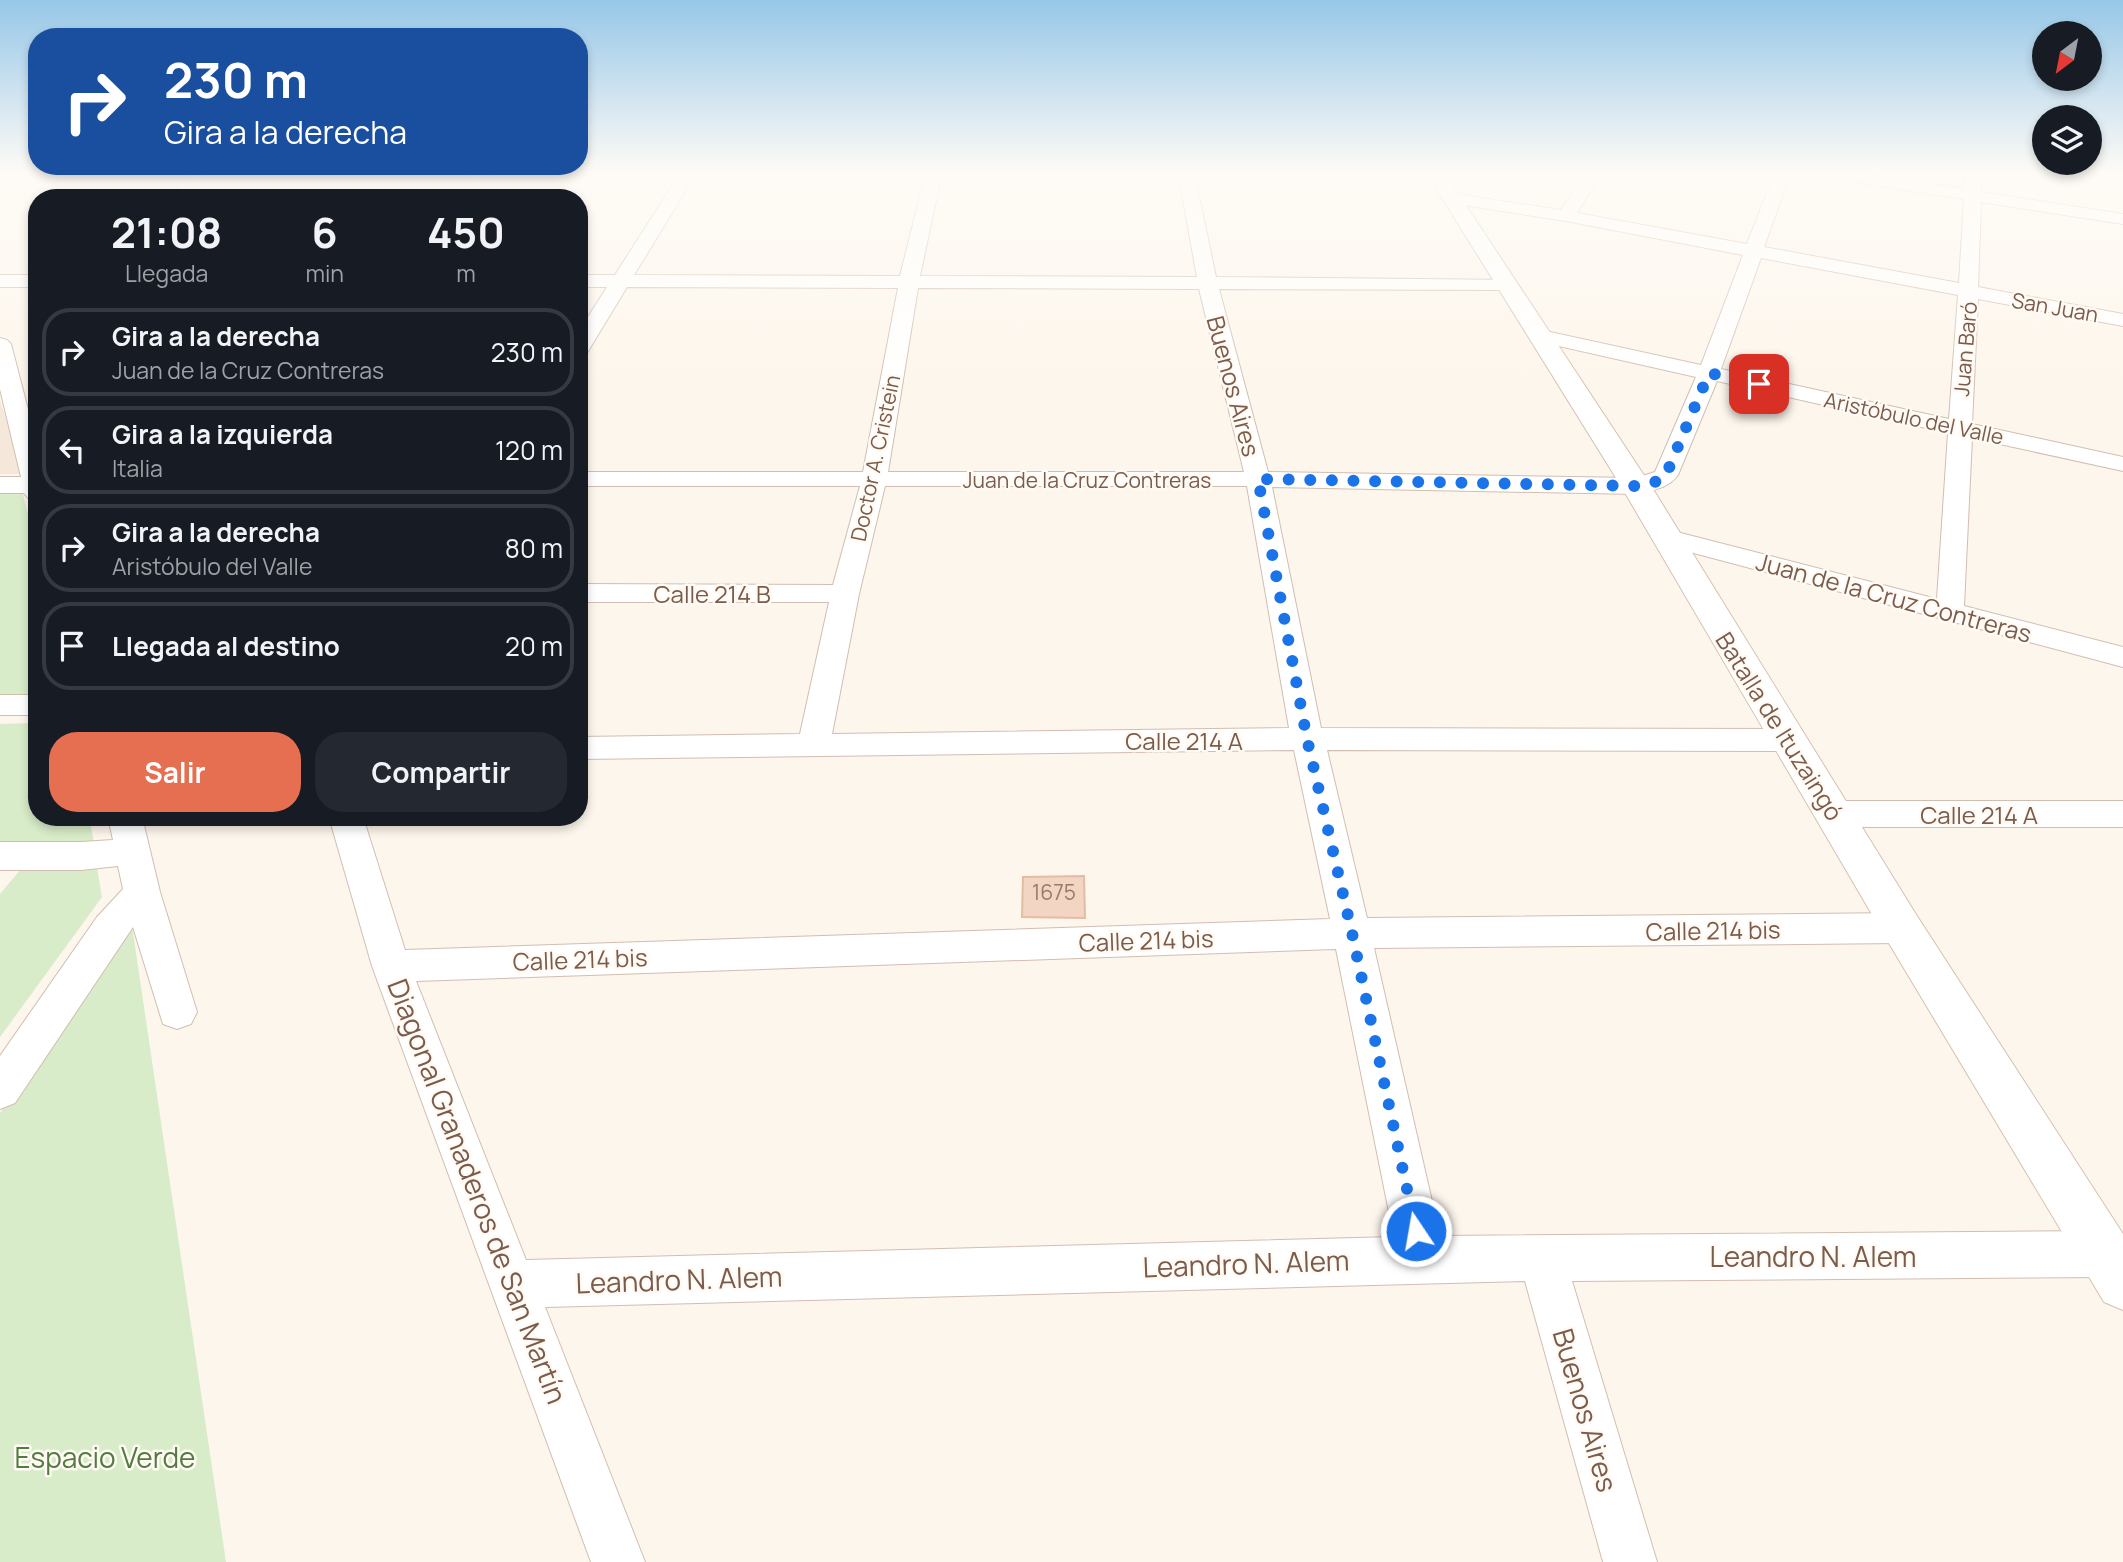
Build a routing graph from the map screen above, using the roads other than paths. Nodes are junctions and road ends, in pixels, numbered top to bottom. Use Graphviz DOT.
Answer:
graph roads {
  1 [pos="642,245"];
  2 [pos="917,245"];
  3 [pos="1200,245"];
  4 [pos="1481,245"];
  5 [pos="1717,245"];
  6 [pos="1757,245"];
  7 [pos="1970,245"];
  8 [pos="1754,252"];
  9 [pos="0,281"];
  10 [pos="28,281"];
  11 [pos="588,281"];
  12 [pos="619,281"];
  13 [pos="909,281"];
  14 [pos="1208,284"];
  15 [pos="1507,284"];
  16 [pos="1969,292"];
  17 [pos="2123,320"];
  18 [pos="588,333"];
  19 [pos="1541,336"];
  20 [pos="0,344"];
  21 [pos="1709,373"];
  22 [pos="1959,428"];
  23 [pos="28,456"];
  24 [pos="2123,464"];
  25 [pos="588,479"];
  26 [pos="1258,479"];
  27 [pos="874,481"];
  28 [pos="0,485"];
  29 [pos="1636,486"];
  30 [pos="28,487"];
  31 [pos="1664,537"];
  32 [pos="588,593"];
  33 [pos="845,594"];
  34 [pos="1950,611"];
  35 [pos="2123,657"];
  36 [pos="0,705"];
  37 [pos="28,705"];
  38 [pos="1307,739"];
  39 [pos="1789,740"];
  40 [pos="814,743"];
  41 [pos="588,748"];
  42 [pos="1835,814"];
  43 [pos="2123,814"];
  44 [pos="349,826"];
  45 [pos="130,834"];
  46 [pos="0,856"];
  47 [pos="142,892"];
  48 [pos="1902,928"];
  49 [pos="1352,933"];
  50 [pos="391,965"];
  51 [pos="177,1012"];
  52 [pos="4,1078"];
  53 [pos="1542,1258"];
  54 [pos="1422,1259"];
  55 [pos="2114,1269"];
  56 [pos="514,1284"];
  57 [pos="618,1562"];
  58 [pos="1630,1562"];
  1 -- 12 [label="street"];
  2 -- 13 [label="street, Doctor A. Cristein"];
  3 -- 14 [label="street, Buenos Aires"];
  4 -- 15 [label="main road, Batalla de Ituzaingó"];
  5 -- 8 [label="street, San Juan"];
  6 -- 8 [label="street"];
  7 -- 16 [label="street, Juan Baró"];
  8 -- 16 [label="street, San Juan"];
  8 -- 21 [label="street"];
  9 -- 10 [label="street"];
  11 -- 12 [label="street"];
  12 -- 13 [label="street"];
  12 -- 18 [label="street"];
  13 -- 14 [label="street"];
  13 -- 27 [label="street, Doctor A. Cristein"];
  14 -- 15 [label="street"];
  14 -- 26 [label="street, Buenos Aires"];
  15 -- 19 [label="main road, Batalla de Ituzaingó"];
  16 -- 17 [label="street, San Juan"];
  16 -- 22 [label="street, Juan Baró"];
  19 -- 21 [label="street, Aristóbulo del Valle"];
  19 -- 29 [label="main road, Batalla de Ituzaingó"];
  20 -- 23 [label="street"];
  21 -- 22 [label="street, Aristóbulo del Valle"];
  21 -- 29 [label="street"];
  22 -- 24 [label="street, Aristóbulo del Valle"];
  22 -- 34 [label="street, Juan Baró"];
  25 -- 27 [label="street, Juan de la Cruz Contreras"];
  26 -- 27 [label="street, Juan de la Cruz Contreras"];
  26 -- 29 [label="street, Juan de la Cruz Contreras"];
  26 -- 38 [label="street, Buenos Aires"];
  27 -- 33 [label="street, Doctor A. Cristein"];
  28 -- 30 [label="street"];
  29 -- 31 [label="main road, Batalla de Ituzaingó"];
  31 -- 34 [label="street, Juan de la Cruz Contreras"];
  31 -- 39 [label="main road, Batalla de Ituzaingó"];
  32 -- 33 [label="street, Calle 214 B"];
  33 -- 40 [label="street, Doctor A. Cristein"];
  34 -- 35 [label="street, Juan de la Cruz Contreras"];
  36 -- 37 [label="street"];
  38 -- 39 [label="street, Calle 214 A"];
  38 -- 40 [label="street, Calle 214 A"];
  38 -- 49 [label="street, Buenos Aires"];
  39 -- 42 [label="main road, Batalla de Ituzaingó"];
  40 -- 41 [label="street, Calle 214 A"];
  42 -- 43 [label="street, Calle 214 A"];
  42 -- 48 [label="main road, Batalla de Ituzaingó"];
  44 -- 50 [label="street, Diagonal Granaderos de San Martín"];
  45 -- 46 [label="street"];
  45 -- 47 [label="street"];
  47 -- 51 [label="street"];
  47 -- 52 [label="street"];
  48 -- 49 [label="street, Calle 214 bis"];
  48 -- 55 [label="main road, Batalla de Ituzaingó"];
  49 -- 50 [label="street, Calle 214 bis"];
  49 -- 54 [label="street, Buenos Aires"];
  50 -- 56 [label="street, Diagonal Granaderos de San Martín"];
  53 -- 54 [label="street, Leandro N. Alem"];
  53 -- 55 [label="street, Leandro N. Alem"];
  53 -- 58 [label="street, Buenos Aires"];
  54 -- 56 [label="street, Leandro N. Alem"];
  56 -- 57 [label="street, Diagonal Granaderos de San Martín"];
}
